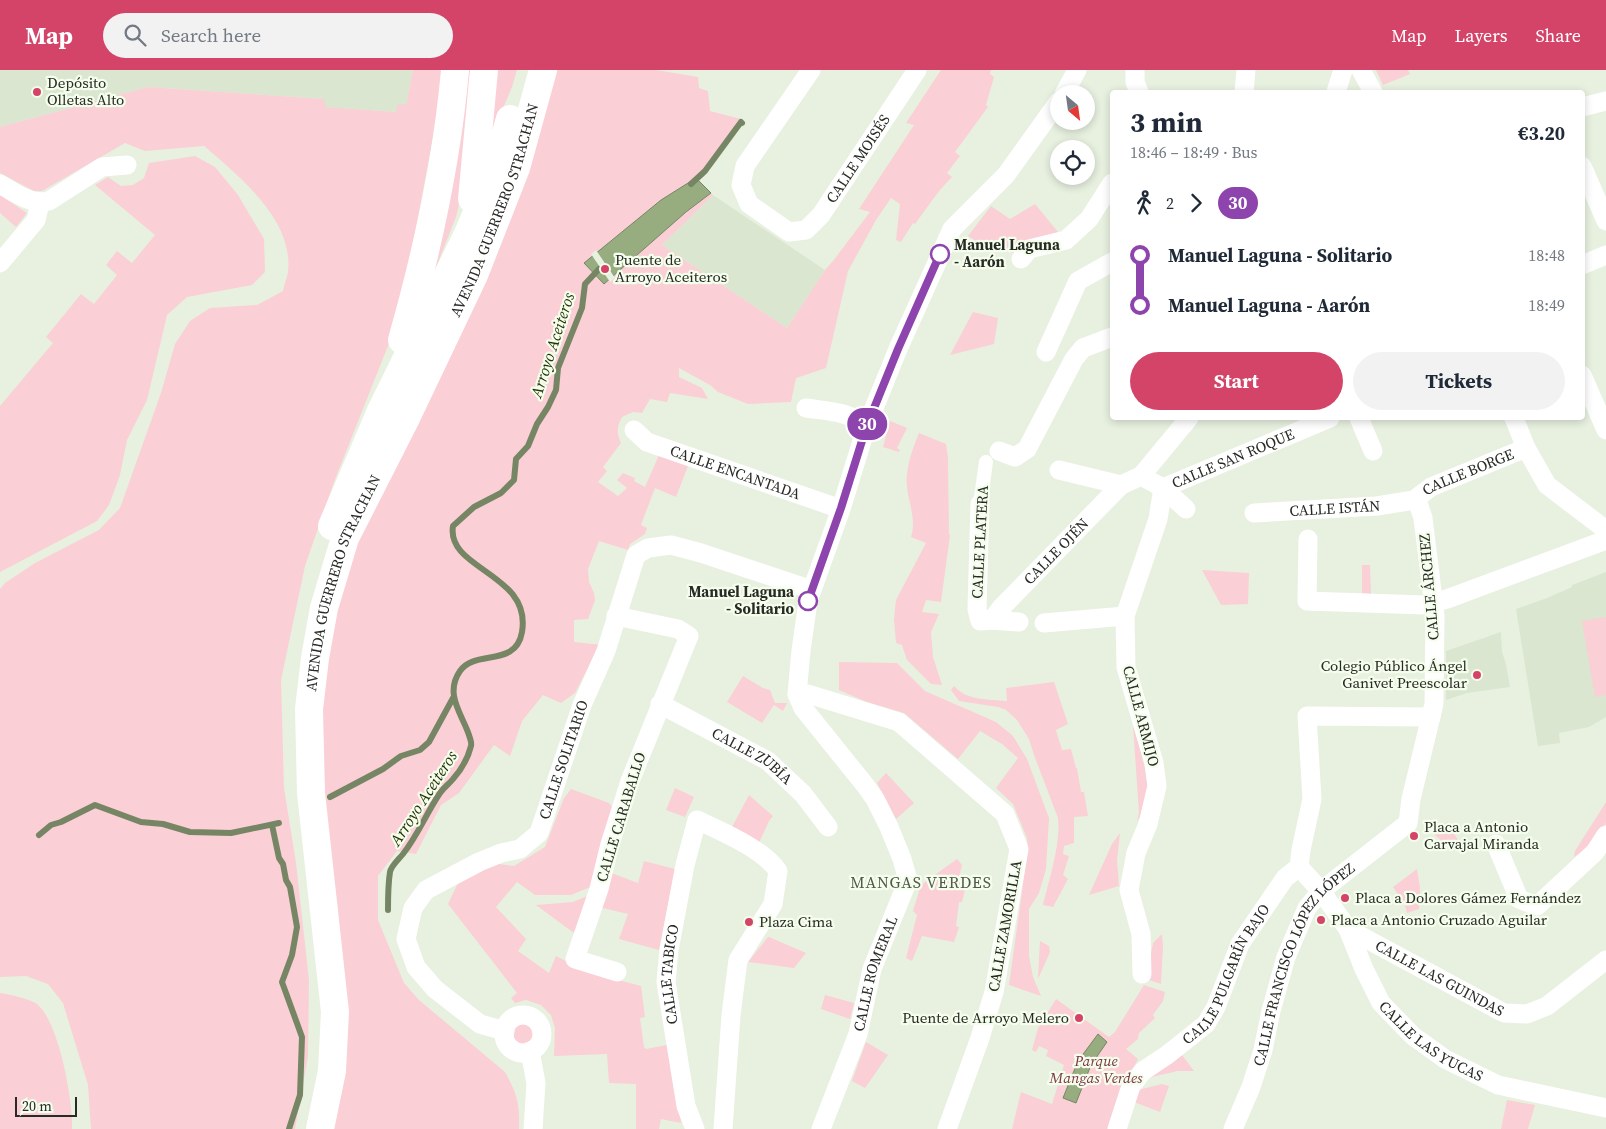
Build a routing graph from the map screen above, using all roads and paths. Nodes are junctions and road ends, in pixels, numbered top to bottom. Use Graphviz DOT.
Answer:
graph roads {
  1 [pos="455,70"];
  2 [pos="484,70"];
  3 [pos="525,70"];
  4 [pos="543,70"];
  5 [pos="812,70"];
  6 [pos="917,70"];
  7 [pos="1077,70"];
  8 [pos="1134,70"];
  9 [pos="1246,70"];
  10 [pos="1342,70"];
  11 [pos="1361,70"];
  12 [pos="1069,85"];
  13 [pos="1138,90"];
  14 [pos="1244,90"];
  15 [pos="1337,90"];
  16 [pos="1372,90"];
  17 [pos="1606,101"];
  18 [pos="1585,106"];
  19 [pos="1050,114"];
  20 [pos="127,165"];
  21 [pos="1585,173"];
  22 [pos="0,184"];
  23 [pos="1110,186"];
  24 [pos="40,203"];
  25 [pos="1606,220"];
  26 [pos="468,234"];
  27 [pos="1606,256"];
  28 [pos="1021,259"];
  29 [pos="0,262"];
  30 [pos="1110,263"];
  31 [pos="1585,264"];
  32 [pos="1110,338"];
  33 [pos="1046,352"];
  34 [pos="1585,382"];
  35 [pos="806,408"];
  36 [pos="393,416"];
  37 [pos="1186,420"];
  38 [pos="1325,420"];
  39 [pos="1360,420"];
  40 [pos="1515,420"];
  41 [pos="866,428"];
  42 [pos="634,430"];
  43 [pos="1606,430"];
  44 [pos="1526,448"];
  45 [pos="1374,451"];
  46 [pos="1000,457"];
  47 [pos="1059,470"];
  48 [pos="1141,476"];
  49 [pos="1121,485"];
  50 [pos="1163,488"];
  51 [pos="1414,500"];
  52 [pos="980,504"];
  53 [pos="841,508"];
  54 [pos="1186,509"];
  55 [pos="1254,513"];
  56 [pos="1606,530"];
  57 [pos="1308,538"];
  58 [pos="1606,540"];
  59 [pos="812,590"];
  60 [pos="1434,602"];
  61 [pos="616,616"];
  62 [pos="1125,616"];
  63 [pos="986,621"];
  64 [pos="1019,622"];
  65 [pos="1044,622"];
  66 [pos="797,694"];
  67 [pos="660,704"];
  68 [pos="1431,718"];
  69 [pos="1408,823"];
  70 [pos="828,827"];
  71 [pos="1606,836"];
  72 [pos="1496,844"];
  73 [pos="1299,867"];
  74 [pos="1321,891"];
  75 [pos="1348,929"];
  76 [pos="1606,960"];
  77 [pos="617,972"];
  78 [pos="1142,974"];
  79 [pos="505,1031"];
  80 [pos="530,1051"];
  81 [pos="1606,1108"];
  82 [pos="306,1129"];
  83 [pos="320,1129"];
  84 [pos="533,1129"];
  85 [pos="696,1129"];
  86 [pos="723,1129"];
  87 [pos="821,1129"];
  88 [pos="947,1129"];
  89 [pos="1117,1129"];
  90 [pos="1233,1129"];
  1 -- 36 [label="main road"];
  2 -- 26 [label="main road"];
  3 -- 26 [label="main road, AVENIDA GUERRERO STRACHAN"];
  4 -- 36 [label="main road, AVENIDA GUERRERO STRACHAN"];
  5 -- 6 [label="street, CALLE MOISÉS"];
  7 -- 12 [label="street"];
  8 -- 13 [label="street"];
  9 -- 14 [label="street"];
  10 -- 15 [label="street"];
  11 -- 16 [label="street"];
  17 -- 18 [label="street"];
  19 -- 41 [label="street"];
  20 -- 24 [label="street"];
  21 -- 25 [label="street"];
  22 -- 24 [label="street"];
  23 -- 28 [label="street"];
  24 -- 29 [label="street"];
  26 -- 36 [label="main road"];
  27 -- 31 [label="street"];
  30 -- 33 [label="street"];
  32 -- 46 [label="street, CALLE PLATERA"];
  34 -- 43 [label="street"];
  35 -- 41 [label="street"];
  36 -- 82 [label="main road, AVENIDA GUERRERO STRACHAN"];
  36 -- 83 [label="main road, AVENIDA GUERRERO STRACHAN"];
  37 -- 48 [label="street"];
  38 -- 50 [label="street, CALLE SAN ROQUE"];
  39 -- 45 [label="street"];
  40 -- 44 [label="street"];
  41 -- 53 [label="street"];
  42 -- 53 [label="street, CALLE ENCANTADA"];
  44 -- 51 [label="street, CALLE BORGE"];
  44 -- 56 [label="street"];
  46 -- 52 [label="street, CALLE PLATERA"];
  47 -- 49 [label="street"];
  48 -- 49 [label="street"];
  48 -- 50 [label="street"];
  49 -- 63 [label="street, CALLE OJÉN"];
  50 -- 54 [label="street"];
  50 -- 62 [label="street, CALLE ARMIJO"];
  51 -- 55 [label="street, CALLE ISTÁN"];
  51 -- 60 [label="street, CALLE ÁRCHEZ"];
  52 -- 63 [label="street, CALLE PLATERA"];
  53 -- 59 [label="street"];
  57 -- 60 [label="street"];
  58 -- 60 [label="street"];
  59 -- 61 [label="street, CALLE SOLITARIO"];
  59 -- 66 [label="street"];
  60 -- 68 [label="street, CALLE ÁRCHEZ"];
  61 -- 67 [label="street, CALLE CARABALLO"];
  61 -- 79 [label="street, CALLE SOLITARIO"];
  62 -- 65 [label="street"];
  62 -- 78 [label="street, CALLE ARMIJO"];
  63 -- 64 [label="street"];
  66 -- 87 [label="street, CALLE ROMERAL"];
  66 -- 88 [label="street, CALLE ZAMORILLA"];
  67 -- 70 [label="street, CALLE ZUBÍA"];
  67 -- 77 [label="street, CALLE CARABALLO"];
  68 -- 69 [label="street, CALLE ÁRCHEZ"];
  68 -- 73 [label="street"];
  69 -- 74 [label="street, CALLE FRANCISCO LÓPEZ LÓPEZ"];
  71 -- 72 [label="street"];
  73 -- 74 [label="street"];
  73 -- 89 [label="street, CALLE PULGARÍN BAJO"];
  74 -- 75 [label="street, CALLE LAS YUCAS"];
  74 -- 90 [label="street, CALLE FRANCISCO LÓPEZ LÓPEZ"];
  75 -- 76 [label="street, CALLE LAS GUINDAS"];
  75 -- 81 [label="street, CALLE LAS YUCAS"];
  79 -- 80 [label="street"];
  79 -- 80 [label="street"];
  80 -- 84 [label="street"];
  85 -- 86 [label="street, CALLE TABICO"];
}
